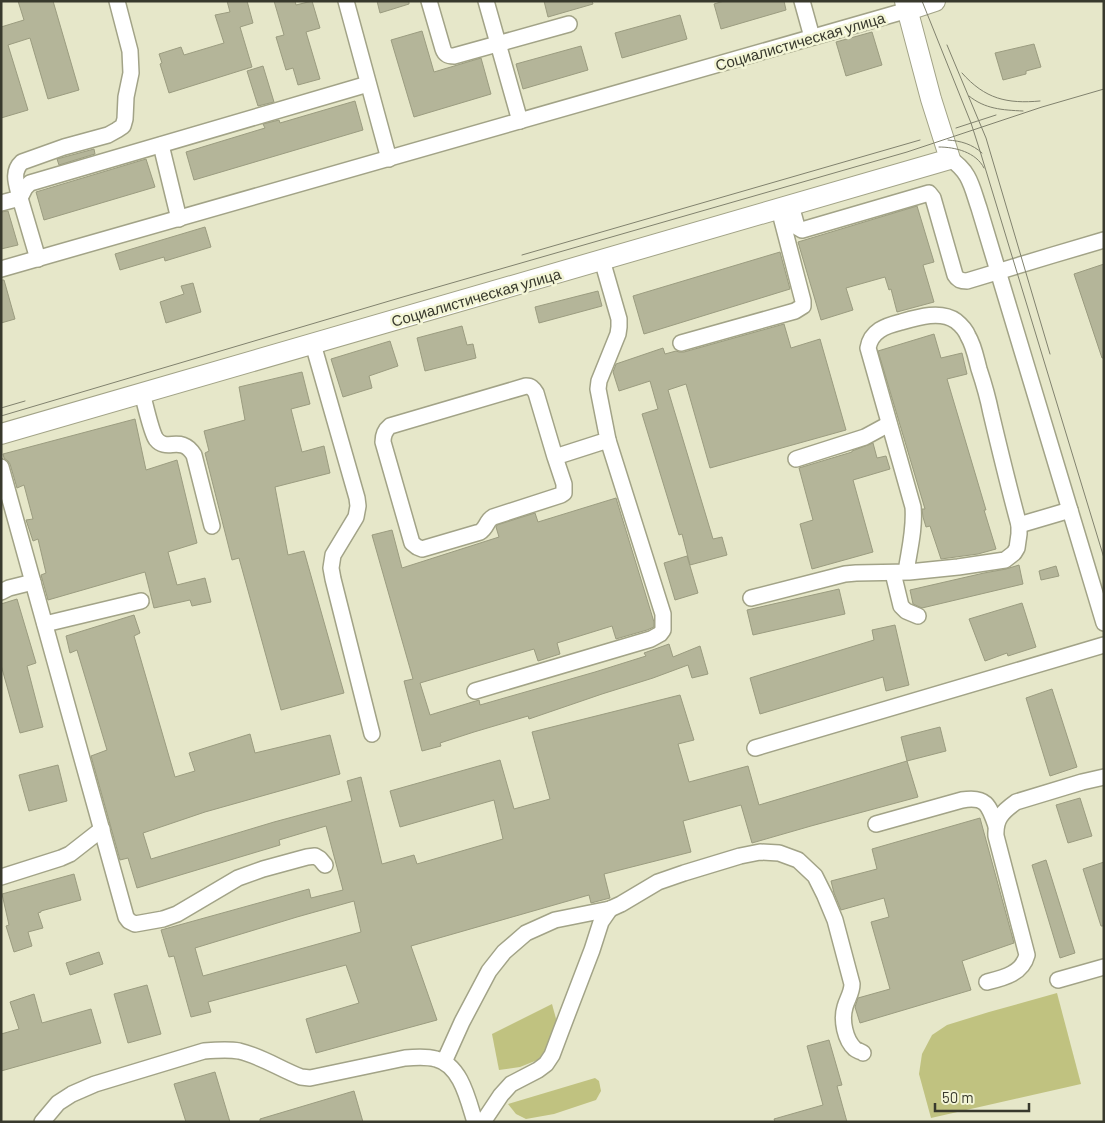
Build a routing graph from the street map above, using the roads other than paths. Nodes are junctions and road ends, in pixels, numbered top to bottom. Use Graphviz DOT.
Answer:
graph roads {
  1 [pos="117,1"];
  2 [pos="346,1"];
  3 [pos="429,1"];
  4 [pos="486,1"];
  5 [pos="802,1"];
  6 [pos="935,1"];
  7 [pos="907,6"];
  8 [pos="569,24"];
  9 [pos="812,37"];
  10 [pos="498,43"];
  11 [pos="368,84"];
  12 [pos="520,121"];
  13 [pos="161,145"];
  14 [pos="389,159"];
  15 [pos="950,159"];
  16 [pos="20,198"];
  17 [pos="1,203"];
  18 [pos="785,207"];
  19 [pos="179,219"];
  20 [pos="1104,240"];
  21 [pos="38,259"];
  22 [pos="602,260"];
  23 [pos="1,269"];
  24 [pos="998,272"];
  25 [pos="681,343"];
  26 [pos="313,344"];
  27 [pos="142,393"];
  28 [pos="889,424"];
  29 [pos="1,434"];
  30 [pos="608,440"];
  31 [pos="554,457"];
  32 [pos="796,459"];
  33 [pos="1,467"];
  34 [pos="1070,510"];
  35 [pos="1018,525"];
  36 [pos="212,526"];
  37 [pos="899,572"];
  38 [pos="33,582"];
  39 [pos="1,592"];
  40 [pos="751,598"];
  41 [pos="141,601"];
  42 [pos="1101,602"];
  43 [pos="918,616"];
  44 [pos="1104,623"];
  45 [pos="45,624"];
  46 [pos="1104,645"];
  47 [pos="475,691"];
  48 [pos="372,734"];
  49 [pos="755,748"];
  50 [pos="1104,777"];
  51 [pos="876,824"];
  52 [pos="996,826"];
  53 [pos="102,829"];
  54 [pos="325,865"];
  55 [pos="1,876"];
  56 [pos="610,909"];
  57 [pos="1104,967"];
  58 [pos="1058,980"];
  59 [pos="987,982"];
  60 [pos="862,1053"];
  61 [pos="444,1062"];
  62 [pos="42,1122"];
  63 [pos="475,1122"];
  64 [pos="483,1122"];
  1 -- 16 [label="street"];
  2 -- 11 [label="street"];
  3 -- 10 [label="street"];
  4 -- 10 [label="street"];
  5 -- 9 [label="street"];
  6 -- 7 [label="main road, Социалистическая улица"];
  7 -- 9 [label="street, Социалистическая улица"];
  7 -- 15 [label="main road"];
  8 -- 10 [label="street"];
  9 -- 12 [label="street, Социалистическая улица"];
  10 -- 12 [label="street"];
  11 -- 13 [label="street"];
  11 -- 14 [label="street"];
  12 -- 14 [label="street, Социалистическая улица"];
  13 -- 16 [label="street"];
  13 -- 19 [label="street"];
  14 -- 19 [label="street, Социалистическая улица"];
  15 -- 18 [label="main road, Социалистическая улица"];
  15 -- 24 [label="street"];
  16 -- 17 [label="street"];
  16 -- 21 [label="street"];
  18 -- 22 [label="main road, Социалистическая улица"];
  18 -- 24 [label="street"];
  18 -- 25 [label="street"];
  19 -- 21 [label="street, Социалистическая улица"];
  20 -- 24 [label="street"];
  21 -- 23 [label="street, Социалистическая улица"];
  22 -- 26 [label="main road, Социалистическая улица"];
  22 -- 30 [label="street"];
  24 -- 34 [label="street"];
  26 -- 27 [label="main road, Социалистическая улица"];
  26 -- 48 [label="street"];
  27 -- 29 [label="main road, Социалистическая улица"];
  27 -- 36 [label="street"];
  28 -- 32 [label="street"];
  28 -- 35 [label="street"];
  28 -- 37 [label="street"];
  30 -- 31 [label="street"];
  30 -- 47 [label="street"];
  31 -- 31 [label="street"];
  33 -- 38 [label="street"];
  34 -- 35 [label="street"];
  34 -- 42 [label="street"];
  35 -- 37 [label="street"];
  37 -- 40 [label="street"];
  37 -- 43 [label="street"];
  38 -- 39 [label="street"];
  38 -- 45 [label="street"];
  41 -- 45 [label="street"];
  42 -- 44 [label="street"];
  45 -- 53 [label="street"];
  46 -- 49 [label="street"];
  50 -- 52 [label="street"];
  51 -- 52 [label="street"];
  52 -- 59 [label="street"];
  53 -- 54 [label="street"];
  53 -- 55 [label="street"];
  56 -- 60 [label="street"];
  56 -- 61 [label="street"];
  56 -- 64 [label="street"];
  57 -- 58 [label="street"];
  61 -- 62 [label="street"];
  61 -- 63 [label="street"];
}
